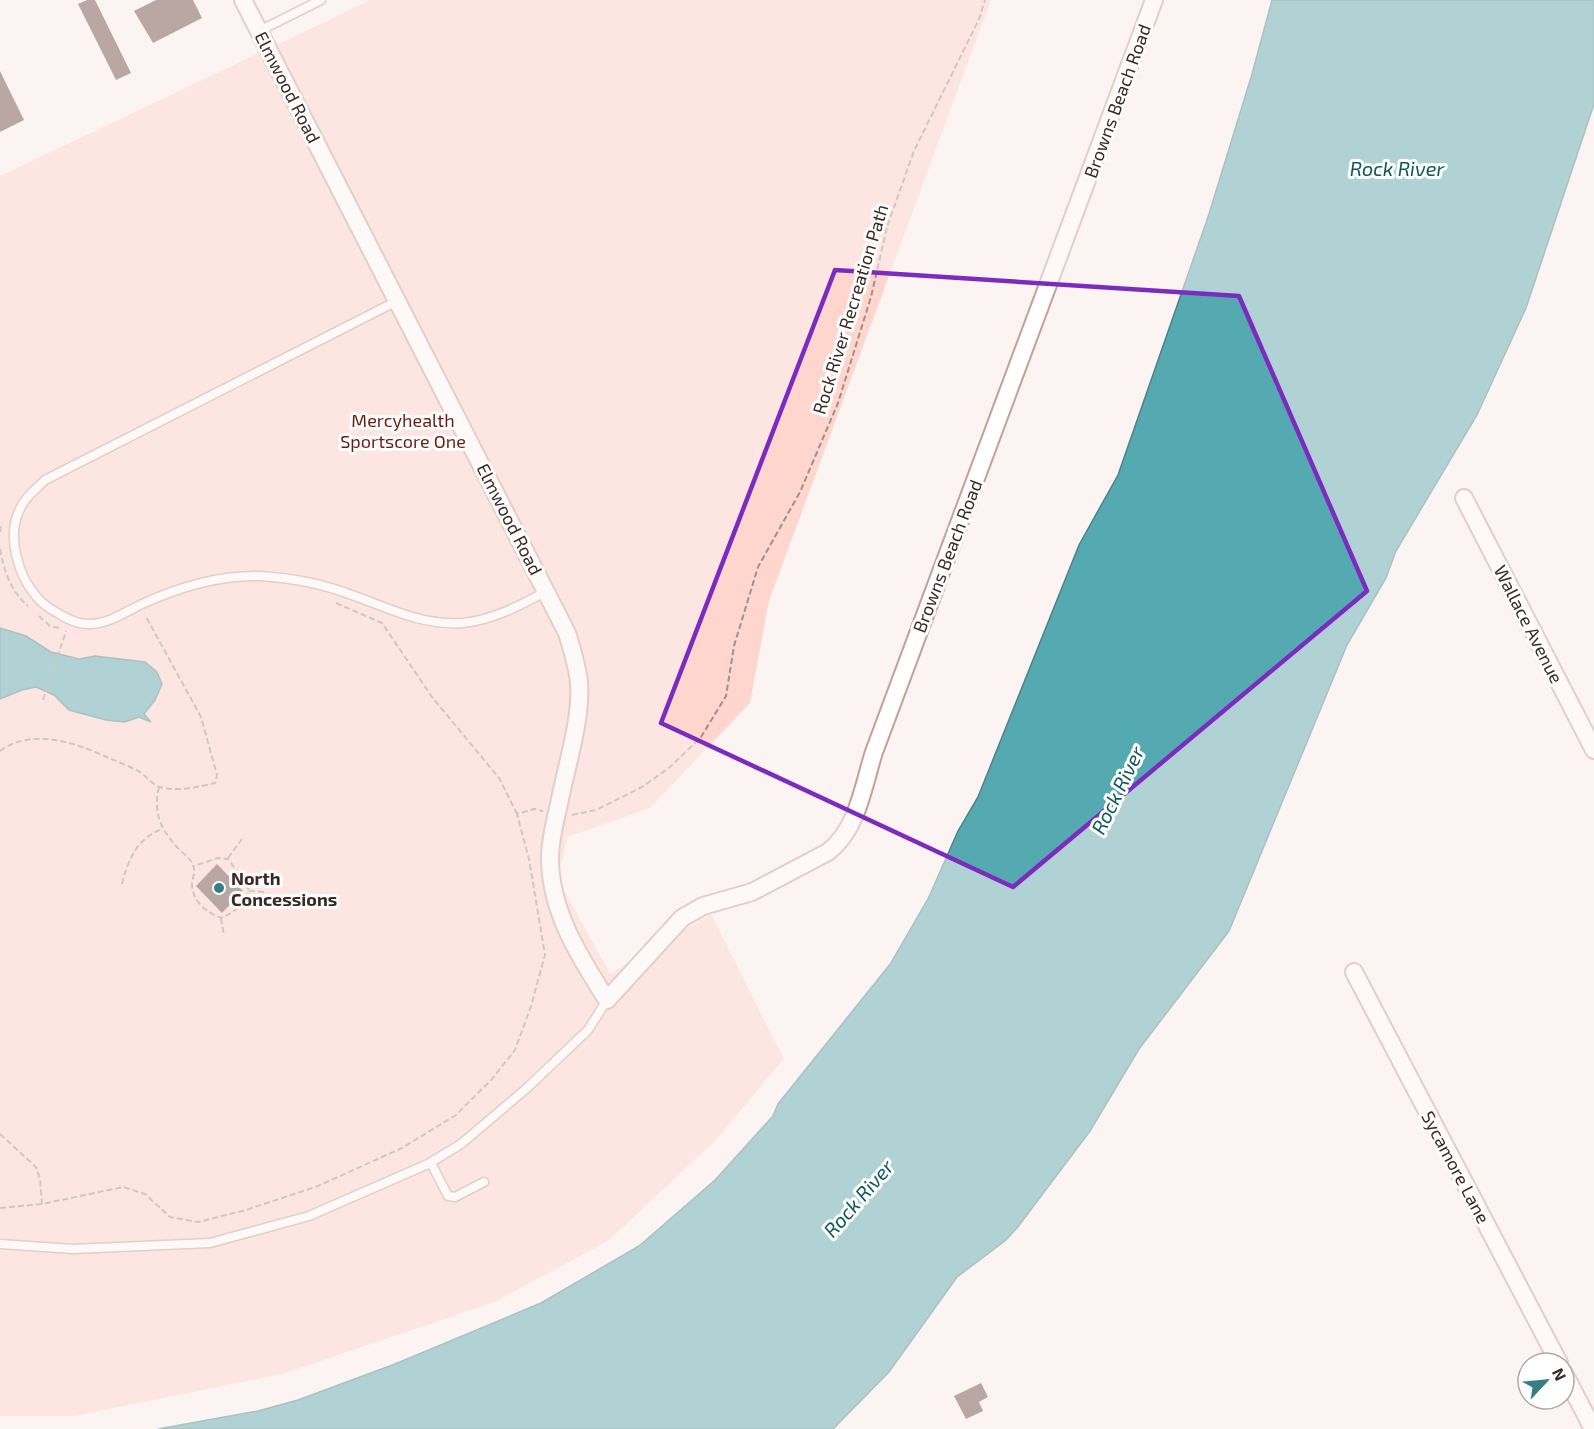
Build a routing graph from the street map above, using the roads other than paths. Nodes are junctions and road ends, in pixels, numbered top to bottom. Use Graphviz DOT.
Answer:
graph roads {
  1 [pos="243,0"];
  2 [pos="321,0"];
  3 [pos="1154,0"];
  4 [pos="259,31"];
  5 [pos="398,301"];
  6 [pos="1464,498"];
  7 [pos="547,591"];
  8 [pos="1594,750"];
  9 [pos="1354,972"];
  10 [pos="607,1000"];
  11 [pos="431,1163"];
  12 [pos="484,1182"];
  13 [pos="0,1244"];
  14 [pos="1553,1351"];
  15 [pos="1576,1396"];
  16 [pos="1593,1429"];
  1 -- 4 [label="street, Elmwood Road"];
  2 -- 4 [label="lane"];
  3 -- 10 [label="street, Browns Beach Road"];
  4 -- 5 [label="street, Elmwood Road"];
  5 -- 7 [label="street, Elmwood Road"];
  5 -- 7 [label="lane"];
  6 -- 8 [label="street, Wallace Avenue"];
  7 -- 10 [label="street, Elmwood Road"];
  9 -- 14 [label="street, Sycamore Lane"];
  10 -- 11 [label="lane"];
  11 -- 12 [label="lane"];
  11 -- 13 [label="lane"];
  15 -- 16 [label="street"];
}
